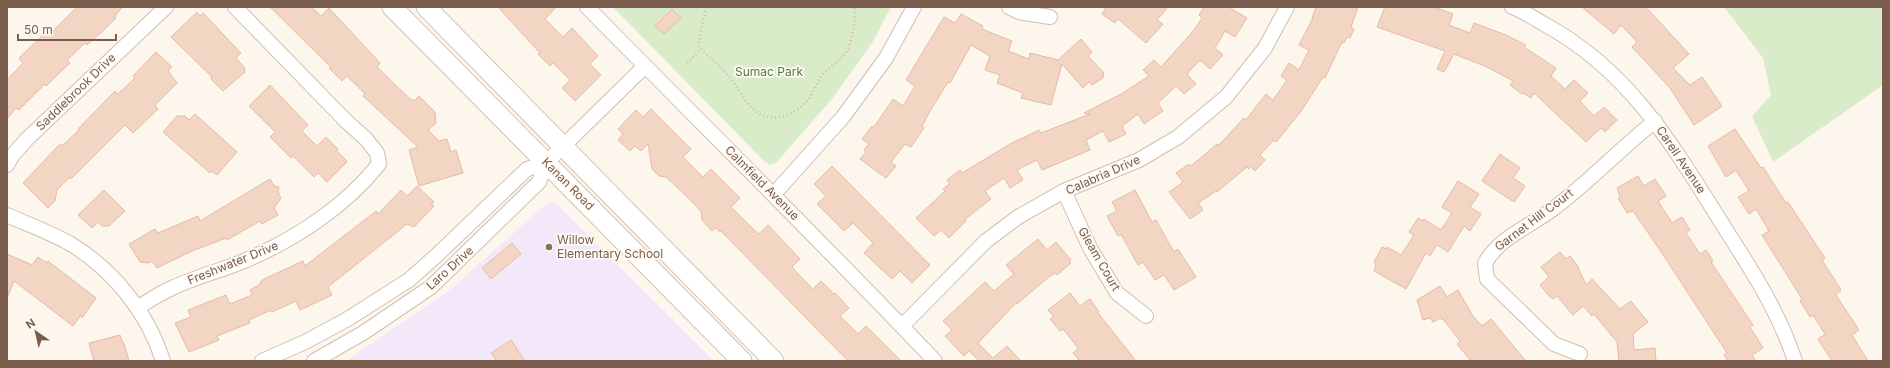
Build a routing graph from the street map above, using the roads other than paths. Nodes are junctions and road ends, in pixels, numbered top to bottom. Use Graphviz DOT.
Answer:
graph roads {
  1 [pos="166,7"];
  2 [pos="235,7"];
  3 [pos="392,7"];
  4 [pos="426,7"];
  5 [pos="587,7"];
  6 [pos="914,7"];
  7 [pos="1009,7"];
  8 [pos="1287,7"];
  9 [pos="1512,7"];
  10 [pos="1050,17"];
  11 [pos="645,66"];
  12 [pos="1655,121"];
  13 [pos="564,146"];
  14 [pos="546,162"];
  15 [pos="7,165"];
  16 [pos="1064,191"];
  17 [pos="774,194"];
  18 [pos="7,215"];
  19 [pos="409,280"];
  20 [pos="138,308"];
  21 [pos="1146,316"];
  22 [pos="902,326"];
  23 [pos="332,350"];
  24 [pos="1580,354"];
  25 [pos="163,361"];
  26 [pos="262,361"];
  27 [pos="314,361"];
  28 [pos="742,361"];
  29 [pos="774,361"];
  30 [pos="935,361"];
  31 [pos="1795,361"];
  1 -- 15 [label="street, Saddlebrook Drive"];
  2 -- 20 [label="street, Freshwater Drive"];
  3 -- 14 [label="main road, Kanan Road"];
  4 -- 13 [label="main road, Kanan Road"];
  5 -- 11 [label="street, Calmfield Avenue"];
  6 -- 17 [label="street"];
  7 -- 10 [label="street"];
  8 -- 16 [label="street, Calabria Drive"];
  9 -- 12 [label="street, Carell Avenue"];
  11 -- 13 [label="street, Laro Drive"];
  11 -- 17 [label="street, Calmfield Avenue"];
  12 -- 24 [label="street, Garnet Hill Court"];
  12 -- 31 [label="street, Carell Avenue"];
  13 -- 14 [label="street, Laro Drive"];
  13 -- 29 [label="main road, Kanan Road"];
  14 -- 19 [label="street, Laro Drive"];
  14 -- 23 [label="street, Laro Drive"];
  14 -- 28 [label="main road, Kanan Road"];
  16 -- 21 [label="street, Gleam Court"];
  16 -- 22 [label="street, Calabria Drive"];
  17 -- 22 [label="street, Calmfield Avenue"];
  18 -- 20 [label="street"];
  19 -- 23 [label="street, Laro Drive"];
  19 -- 26 [label="street, Laro Drive"];
  20 -- 25 [label="street"];
  22 -- 30 [label="street, Calmfield Avenue"];
  23 -- 27 [label="street, Laro Drive"];
}
